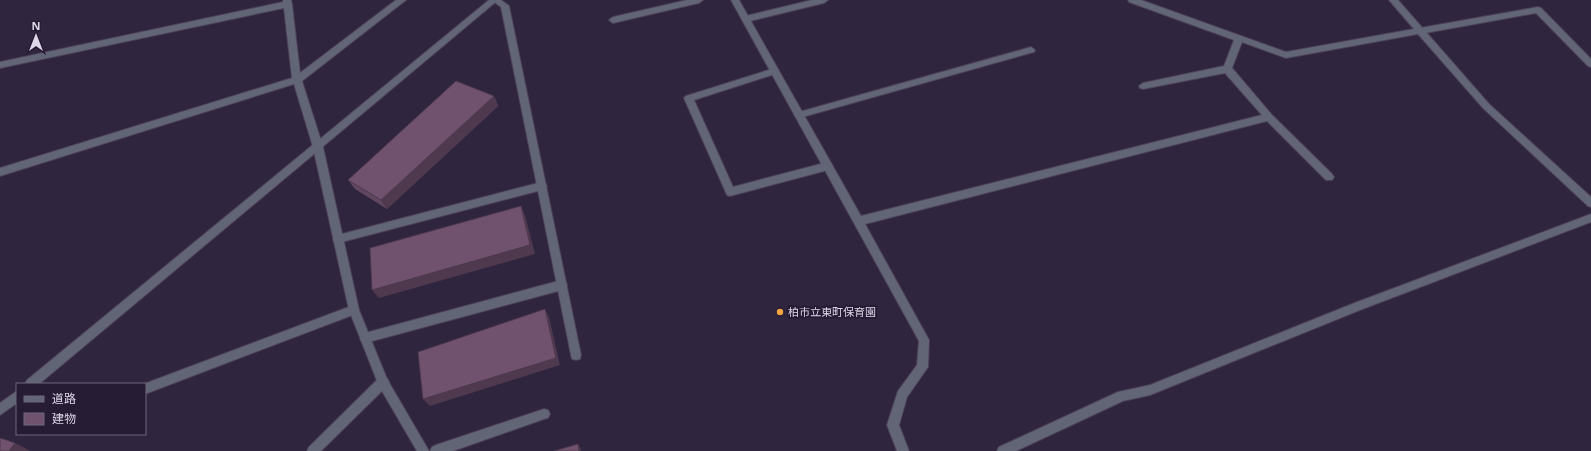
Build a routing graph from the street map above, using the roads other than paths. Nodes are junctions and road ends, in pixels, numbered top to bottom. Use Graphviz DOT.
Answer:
graph roads {
  1 [pos="402,0"];
  2 [pos="494,0"];
  3 [pos="699,0"];
  4 [pos="735,0"];
  5 [pos="824,0"];
  6 [pos="1132,0"];
  7 [pos="1393,0"];
  8 [pos="287,2"];
  9 [pos="746,19"];
  10 [pos="613,20"];
  11 [pos="1420,31"];
  12 [pos="1239,39"];
  13 [pos="1031,50"];
  14 [pos="1591,64"];
  15 [pos="0,65"];
  16 [pos="1227,69"];
  17 [pos="775,71"];
  18 [pos="297,80"];
  19 [pos="1143,86"];
  20 [pos="799,114"];
  21 [pos="1269,117"];
  22 [pos="318,146"];
  23 [pos="828,166"];
  24 [pos="0,172"];
  25 [pos="1329,177"];
  26 [pos="542,186"];
  27 [pos="1591,203"];
  28 [pos="1591,218"];
  29 [pos="859,221"];
  30 [pos="338,239"];
  31 [pos="562,285"];
  32 [pos="354,310"];
  33 [pos="365,338"];
  34 [pos="576,355"];
  35 [pos="383,382"];
  36 [pos="32,383"];
  37 [pos="146,389"];
  38 [pos="16,397"];
  39 [pos="0,410"];
  40 [pos="544,414"];
  41 [pos="313,451"];
  42 [pos="423,451"];
  43 [pos="436,451"];
  44 [pos="903,451"];
  45 [pos="1004,451"];
  1 -- 18 [label="street"];
  2 -- 22 [label="street"];
  2 -- 26 [label="street"];
  3 -- 10 [label="street"];
  4 -- 9 [label="street"];
  5 -- 9 [label="street"];
  6 -- 12 [label="street"];
  7 -- 11 [label="street"];
  8 -- 15 [label="street"];
  8 -- 18 [label="street"];
  9 -- 17 [label="street"];
  11 -- 12 [label="street"];
  11 -- 14 [label="street"];
  11 -- 27 [label="street"];
  12 -- 16 [label="street"];
  13 -- 20 [label="street"];
  16 -- 19 [label="street"];
  16 -- 21 [label="street"];
  17 -- 20 [label="street"];
  17 -- 23 [label="street"];
  18 -- 22 [label="street"];
  18 -- 24 [label="street"];
  20 -- 23 [label="street"];
  21 -- 25 [label="street"];
  21 -- 29 [label="street"];
  22 -- 30 [label="street"];
  22 -- 36 [label="street"];
  23 -- 29 [label="street"];
  26 -- 30 [label="street"];
  26 -- 31 [label="street"];
  28 -- 45 [label="street"];
  29 -- 44 [label="street"];
  30 -- 32 [label="street"];
  31 -- 33 [label="street"];
  31 -- 34 [label="street"];
  32 -- 33 [label="street"];
  32 -- 37 [label="street"];
  33 -- 35 [label="street"];
  35 -- 41 [label="street"];
  35 -- 42 [label="street"];
  38 -- 39 [label="street"];
  40 -- 43 [label="street"];
}
